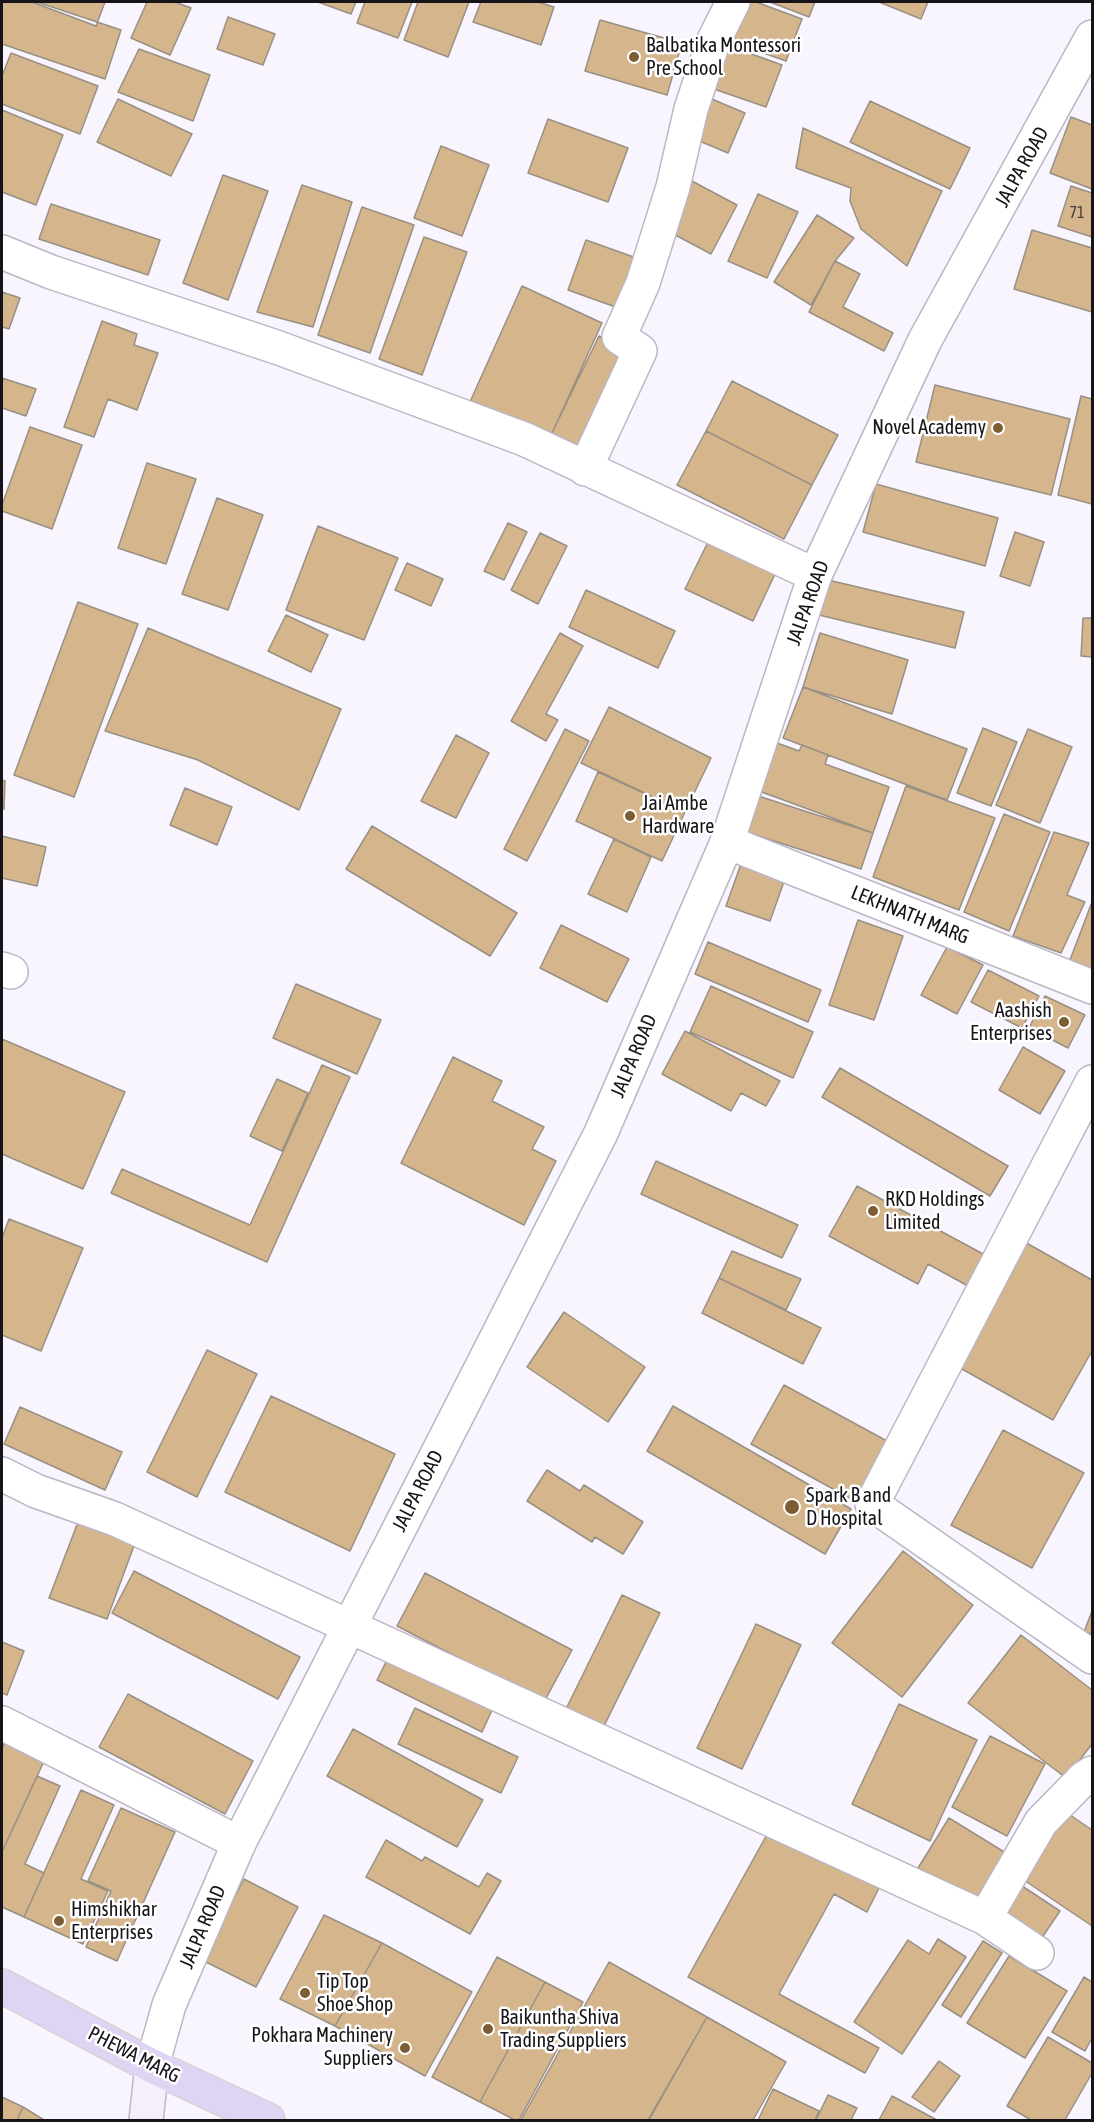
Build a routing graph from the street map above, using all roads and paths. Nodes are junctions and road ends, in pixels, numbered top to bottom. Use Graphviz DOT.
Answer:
graph roads {
  1 [pos="733,2"];
  2 [pos="1092,37"];
  3 [pos="2,252"];
  4 [pos="585,469"];
  5 [pos="815,575"];
  6 [pos="727,842"];
  7 [pos="1092,987"];
  8 [pos="1092,1082"];
  9 [pos="2,1474"];
  10 [pos="349,1626"];
  11 [pos="1092,1657"];
  12 [pos="2,1723"];
  13 [pos="1092,1773"];
  14 [pos="239,1843"];
  15 [pos="985,1918"];
  16 [pos="1036,1953"];
  17 [pos="2,1986"];
  18 [pos="152,2066"];
  19 [pos="146,2121"];
  20 [pos="267,2121"];
  1 -- 4 [label="street"];
  2 -- 5 [label="street, JALPA ROAD"];
  3 -- 4 [label="street"];
  4 -- 5 [label="street"];
  5 -- 6 [label="street, JALPA ROAD"];
  6 -- 7 [label="street, LEKHNATH MARG"];
  6 -- 10 [label="street, JALPA ROAD"];
  8 -- 11 [label="street"];
  9 -- 10 [label="street"];
  10 -- 14 [label="street, JALPA ROAD"];
  10 -- 15 [label="street"];
  12 -- 14 [label="street"];
  13 -- 15 [label="street"];
  14 -- 18 [label="street, JALPA ROAD"];
  15 -- 16 [label="street"];
  17 -- 18 [label="highway, PHEWA MARG"];
  18 -- 19 [label="main road"];
  18 -- 20 [label="highway, PHEWA MARG"];
}
